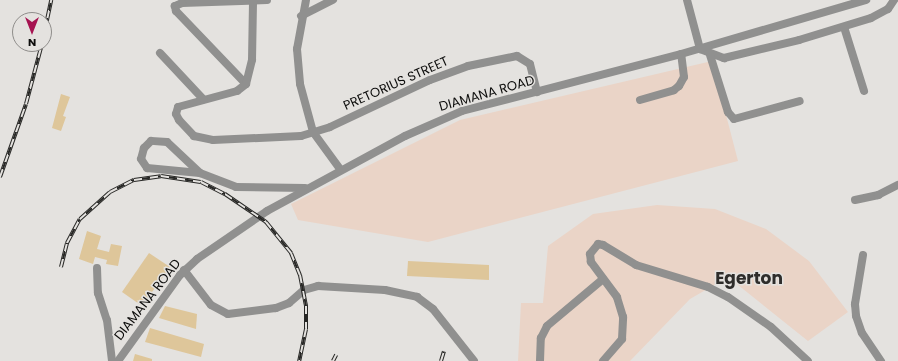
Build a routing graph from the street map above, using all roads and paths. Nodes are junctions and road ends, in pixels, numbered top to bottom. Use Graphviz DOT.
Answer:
graph roads {
  1 [pos="253,0"];
  2 [pos="267,0"];
  3 [pos="306,0"];
  4 [pos="333,0"];
  5 [pos="687,0"];
  6 [pos="866,0"];
  7 [pos="894,0"];
  8 [pos="301,16"];
  9 [pos="844,27"];
  10 [pos="700,49"];
  11 [pos="160,53"];
  12 [pos="681,54"];
  13 [pos="710,55"];
  14 [pos="246,84"];
  15 [pos="864,91"];
  16 [pos="537,92"];
  17 [pos="203,99"];
  18 [pos="640,100"];
  19 [pos="800,101"];
  20 [pos="313,132"];
  21 [pos="340,169"];
  22 [pos="200,173"];
  23 [pos="898,185"];
  24 [pos="305,188"];
  25 [pos="855,200"];
  26 [pos="863,255"];
  27 [pos="97,268"];
  28 [pos="184,270"];
  29 [pos="604,278"];
  30 [pos="112,361"];
  31 [pos="118,361"];
  32 [pos="474,361"];
  33 [pos="540,361"];
  34 [pos="603,361"];
  35 [pos="808,361"];
  36 [pos="881,361"];
  1 -- 2 [label="street"];
  1 -- 14 [label="street"];
  1 -- 14 [label="street"];
  3 -- 8 [label="street"];
  4 -- 8 [label="street"];
  5 -- 10 [label="street"];
  6 -- 10 [label="street, DIAMANA ROAD"];
  7 -- 9 [label="street"];
  8 -- 20 [label="street"];
  9 -- 13 [label="street"];
  9 -- 15 [label="street"];
  10 -- 12 [label="street, DIAMANA ROAD"];
  10 -- 13 [label="street"];
  11 -- 17 [label="street"];
  12 -- 16 [label="street, DIAMANA ROAD"];
  12 -- 18 [label="street"];
  13 -- 19 [label="street"];
  14 -- 17 [label="street"];
  16 -- 20 [label="street, PRETORIUS STREET"];
  16 -- 21 [label="street, DIAMANA ROAD"];
  17 -- 20 [label="street"];
  20 -- 21 [label="street"];
  21 -- 24 [label="street, DIAMANA ROAD"];
  22 -- 22 [label="street"];
  22 -- 24 [label="street"];
  23 -- 25 [label="street"];
  24 -- 28 [label="street, DIAMANA ROAD"];
  26 -- 36 [label="street"];
  27 -- 30 [label="street"];
  28 -- 31 [label="street, DIAMANA ROAD"];
  28 -- 32 [label="street"];
  29 -- 33 [label="street"];
  29 -- 34 [label="street"];
  29 -- 35 [label="street"];
}
